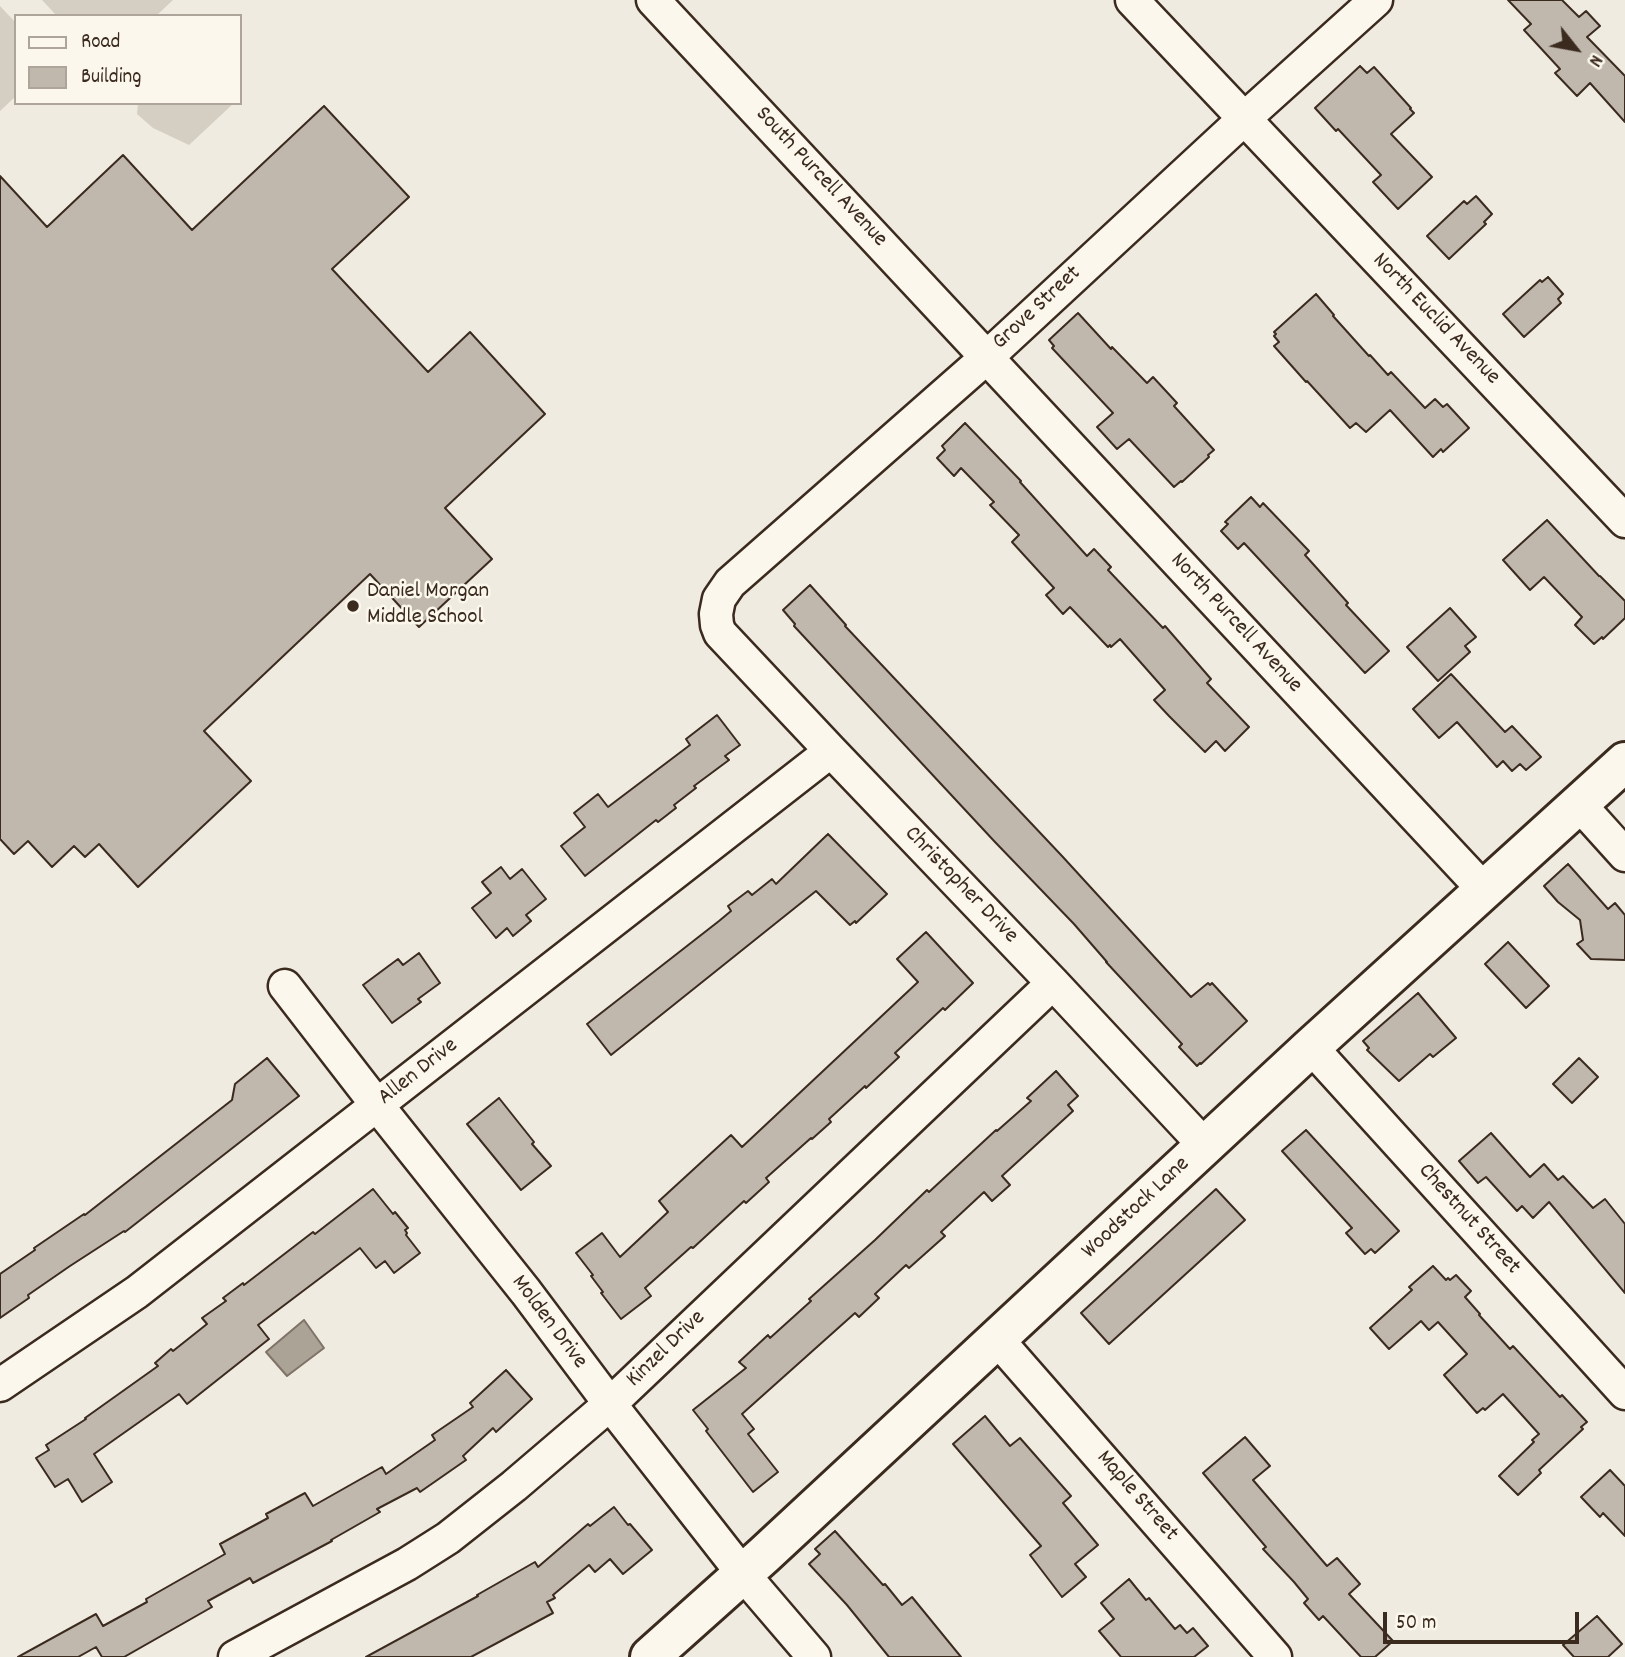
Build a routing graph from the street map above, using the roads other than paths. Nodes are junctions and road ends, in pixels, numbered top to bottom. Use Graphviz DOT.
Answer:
graph roads {
  1 [pos="653,0"];
  2 [pos="1132,0"];
  3 [pos="1376,0"];
  4 [pos="1244,119"];
  5 [pos="986,358"];
  6 [pos="1625,521"];
  7 [pos="717,625"];
  8 [pos="831,751"];
  9 [pos="1625,762"];
  10 [pos="1579,804"];
  11 [pos="1625,855"];
  12 [pos="1485,891"];
  13 [pos="1053,984"];
  14 [pos="285,986"];
  15 [pos="1311,1048"];
  16 [pos="377,1105"];
  17 [pos="1205,1146"];
  18 [pos="997,1339"];
  19 [pos="0,1385"];
  20 [pos="1625,1393"];
  21 [pos="610,1404"];
  22 [pos="743,1574"];
  23 [pos="235,1657"];
  24 [pos="650,1657"];
  25 [pos="814,1657"];
  26 [pos="1275,1657"];
  1 -- 5 [label="street, South Purcell Avenue"];
  2 -- 4 [label="street, North Euclid Avenue"];
  3 -- 4 [label="street, Grove Street"];
  4 -- 5 [label="street, Grove Street"];
  4 -- 6 [label="street, North Euclid Avenue"];
  5 -- 7 [label="street, Grove Street"];
  5 -- 12 [label="street, North Purcell Avenue"];
  7 -- 8 [label="street, Christopher Drive"];
  8 -- 13 [label="street, Christopher Drive"];
  8 -- 16 [label="street, Allen Drive"];
  9 -- 10 [label="street, Woodstock Lane"];
  10 -- 11 [label="street"];
  10 -- 12 [label="street, Woodstock Lane"];
  12 -- 15 [label="street, Woodstock Lane"];
  13 -- 17 [label="street, Christopher Drive"];
  13 -- 21 [label="street, Kinzel Drive"];
  14 -- 16 [label="street, Molden Drive"];
  15 -- 17 [label="street, Woodstock Lane"];
  15 -- 20 [label="street, Chestnut Street"];
  16 -- 19 [label="street, Allen Drive"];
  16 -- 21 [label="street, Molden Drive"];
  17 -- 18 [label="street, Woodstock Lane"];
  18 -- 22 [label="street, Woodstock Lane"];
  18 -- 26 [label="street, Maple Street"];
  21 -- 22 [label="street, Molden Drive"];
  21 -- 23 [label="street, Kinzel Drive"];
  22 -- 24 [label="street, Woodstock Lane"];
  22 -- 25 [label="street, Molden Drive"];
}
